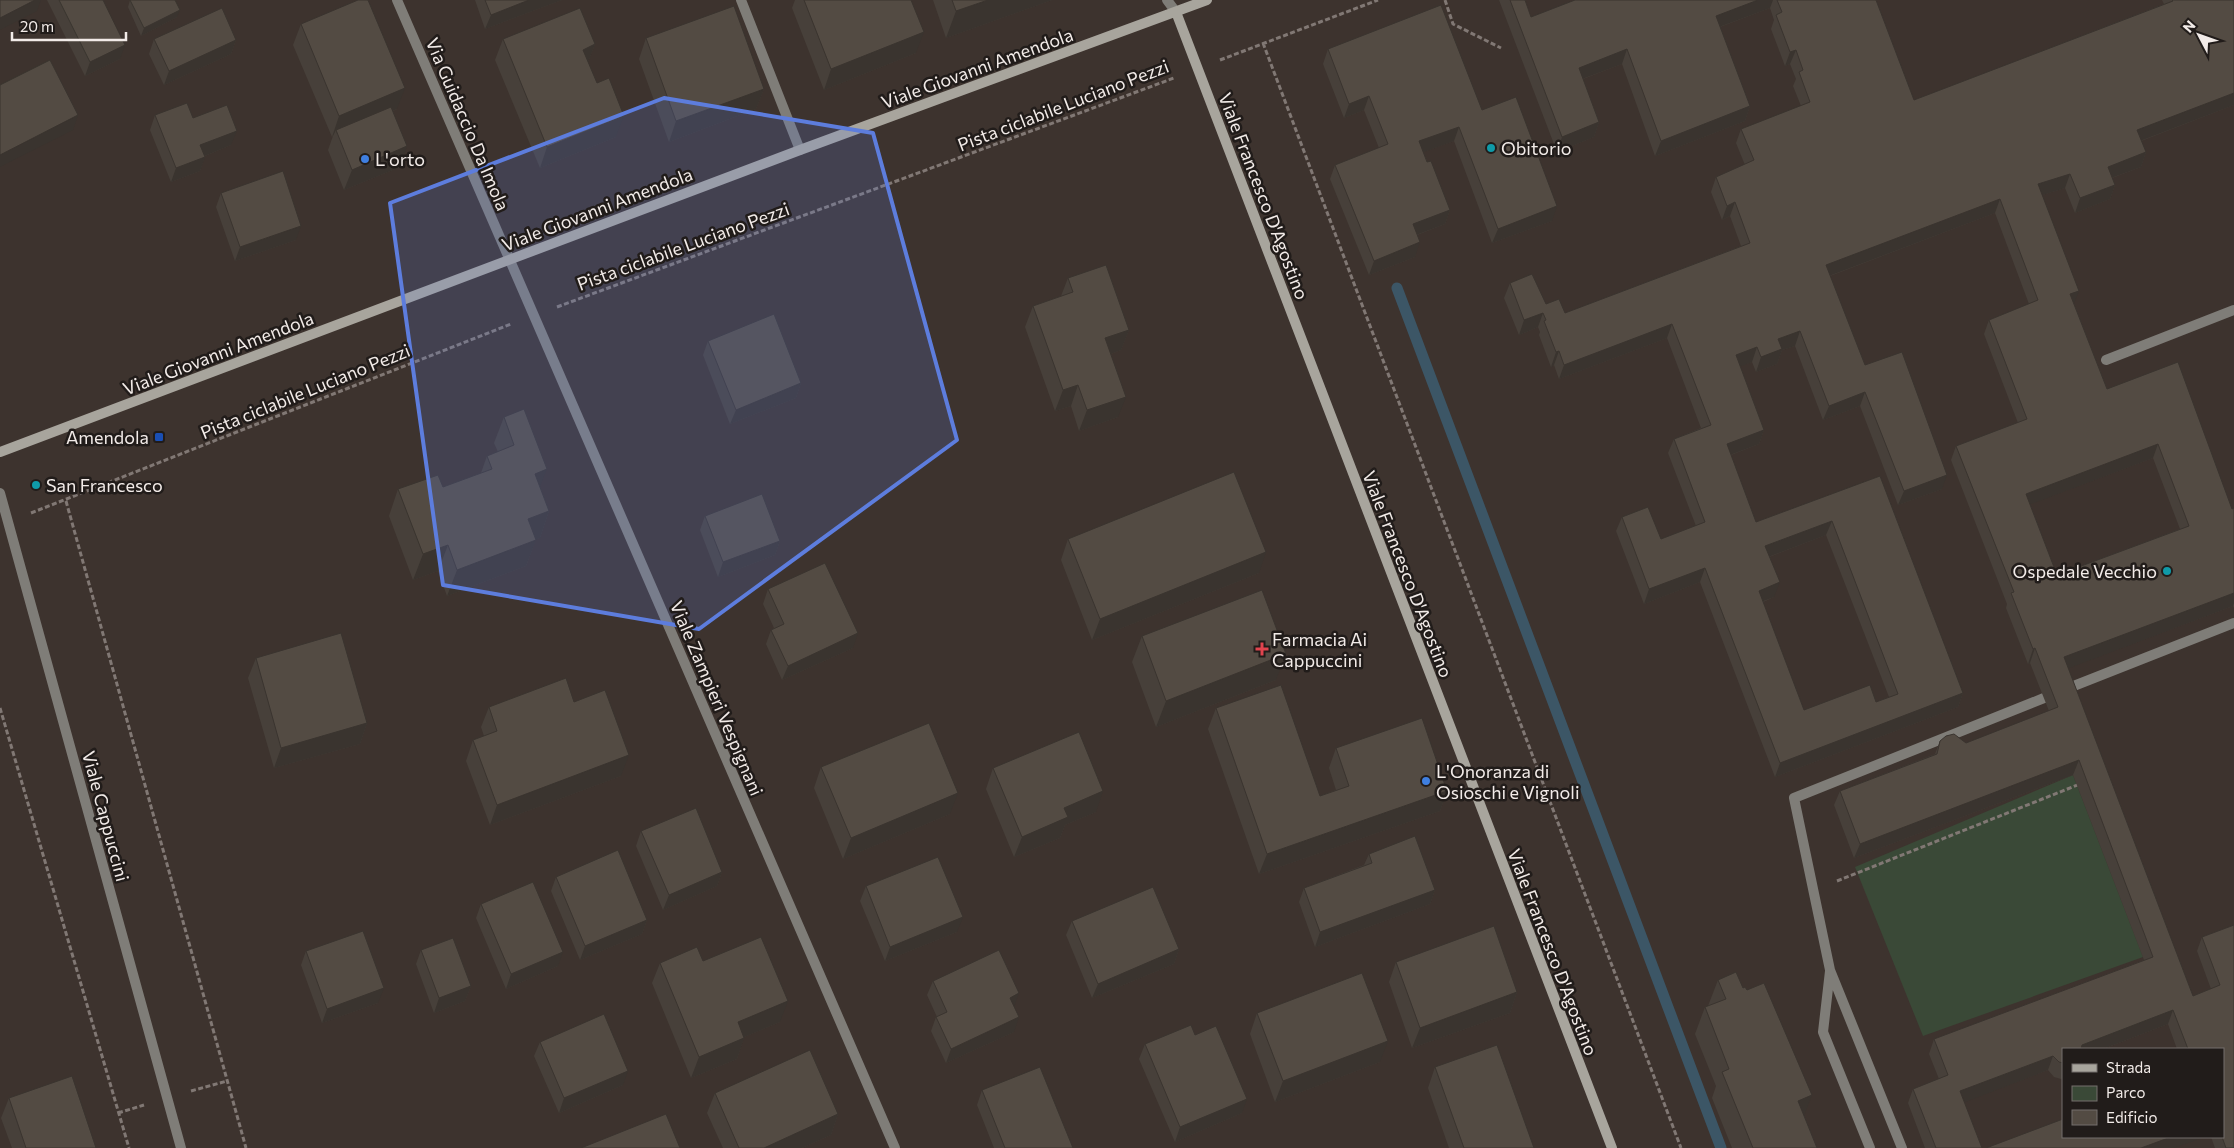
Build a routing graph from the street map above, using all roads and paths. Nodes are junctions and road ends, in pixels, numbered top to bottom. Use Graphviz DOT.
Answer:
graph roads {
  1 [pos="397,0"];
  2 [pos="741,0"];
  3 [pos="1168,0"];
  4 [pos="1179,0"];
  5 [pos="1207,0"];
  6 [pos="1378,0"];
  7 [pos="1445,0"];
  8 [pos="1176,12"];
  9 [pos="1263,43"];
  10 [pos="1502,48"];
  11 [pos="1198,68"];
  12 [pos="800,150"];
  13 [pos="509,260"];
  14 [pos="2234,310"];
  15 [pos="533,316"];
  16 [pos="2106,360"];
  17 [pos="0,452"];
  18 [pos="0,493"];
  19 [pos="66,501"];
  20 [pos="8,522"];
  21 [pos="2234,623"];
  22 [pos="2066,689"];
  23 [pos="2044,698"];
  24 [pos="0,708"];
  25 [pos="2086,782"];
  26 [pos="1861,872"];
  27 [pos="1830,970"];
  28 [pos="129,1148"];
  29 [pos="181,1148"];
  30 [pos="246,1148"];
  31 [pos="895,1148"];
  32 [pos="1612,1148"];
  33 [pos="1681,1148"];
  34 [pos="1870,1148"];
  35 [pos="1902,1148"];
  1 -- 13 [label="street, Via Guidaccio Da Imola"];
  2 -- 12 [label="street"];
  3 -- 8 [label="street"];
  4 -- 8 [label="street"];
  5 -- 8 [label="street, Viale Giovanni Amendola"];
  6 -- 9 [label="path, Pista ciclabile Luciano Pezzi"];
  7 -- 10 [label="path"];
  8 -- 11 [label="street, Viale Francesco D'Agostino"];
  8 -- 12 [label="street, Viale Giovanni Amendola"];
  9 -- 11 [label="path, Pista ciclabile Luciano Pezzi"];
  9 -- 33 [label="path"];
  11 -- 15 [label="path, Pista ciclabile Luciano Pezzi"];
  11 -- 32 [label="street, Viale Francesco D'Agostino"];
  12 -- 13 [label="street, Viale Giovanni Amendola"];
  13 -- 15 [label="street, Viale Zampieri Vespignani"];
  13 -- 17 [label="street, Viale Giovanni Amendola"];
  14 -- 16 [label="street"];
  15 -- 19 [label="path, Pista ciclabile Luciano Pezzi"];
  15 -- 31 [label="street, Viale Zampieri Vespignani"];
  18 -- 20 [label="street, Viale Cappuccini"];
  19 -- 20 [label="path, Pista ciclabile Luciano Pezzi"];
  19 -- 30 [label="path"];
  20 -- 29 [label="street, Viale Cappuccini"];
  21 -- 22 [label="street"];
  23 -- 27 [label="street"];
  24 -- 28 [label="path"];
  25 -- 26 [label="path"];
  27 -- 34 [label="street"];
  27 -- 35 [label="street"];
}
